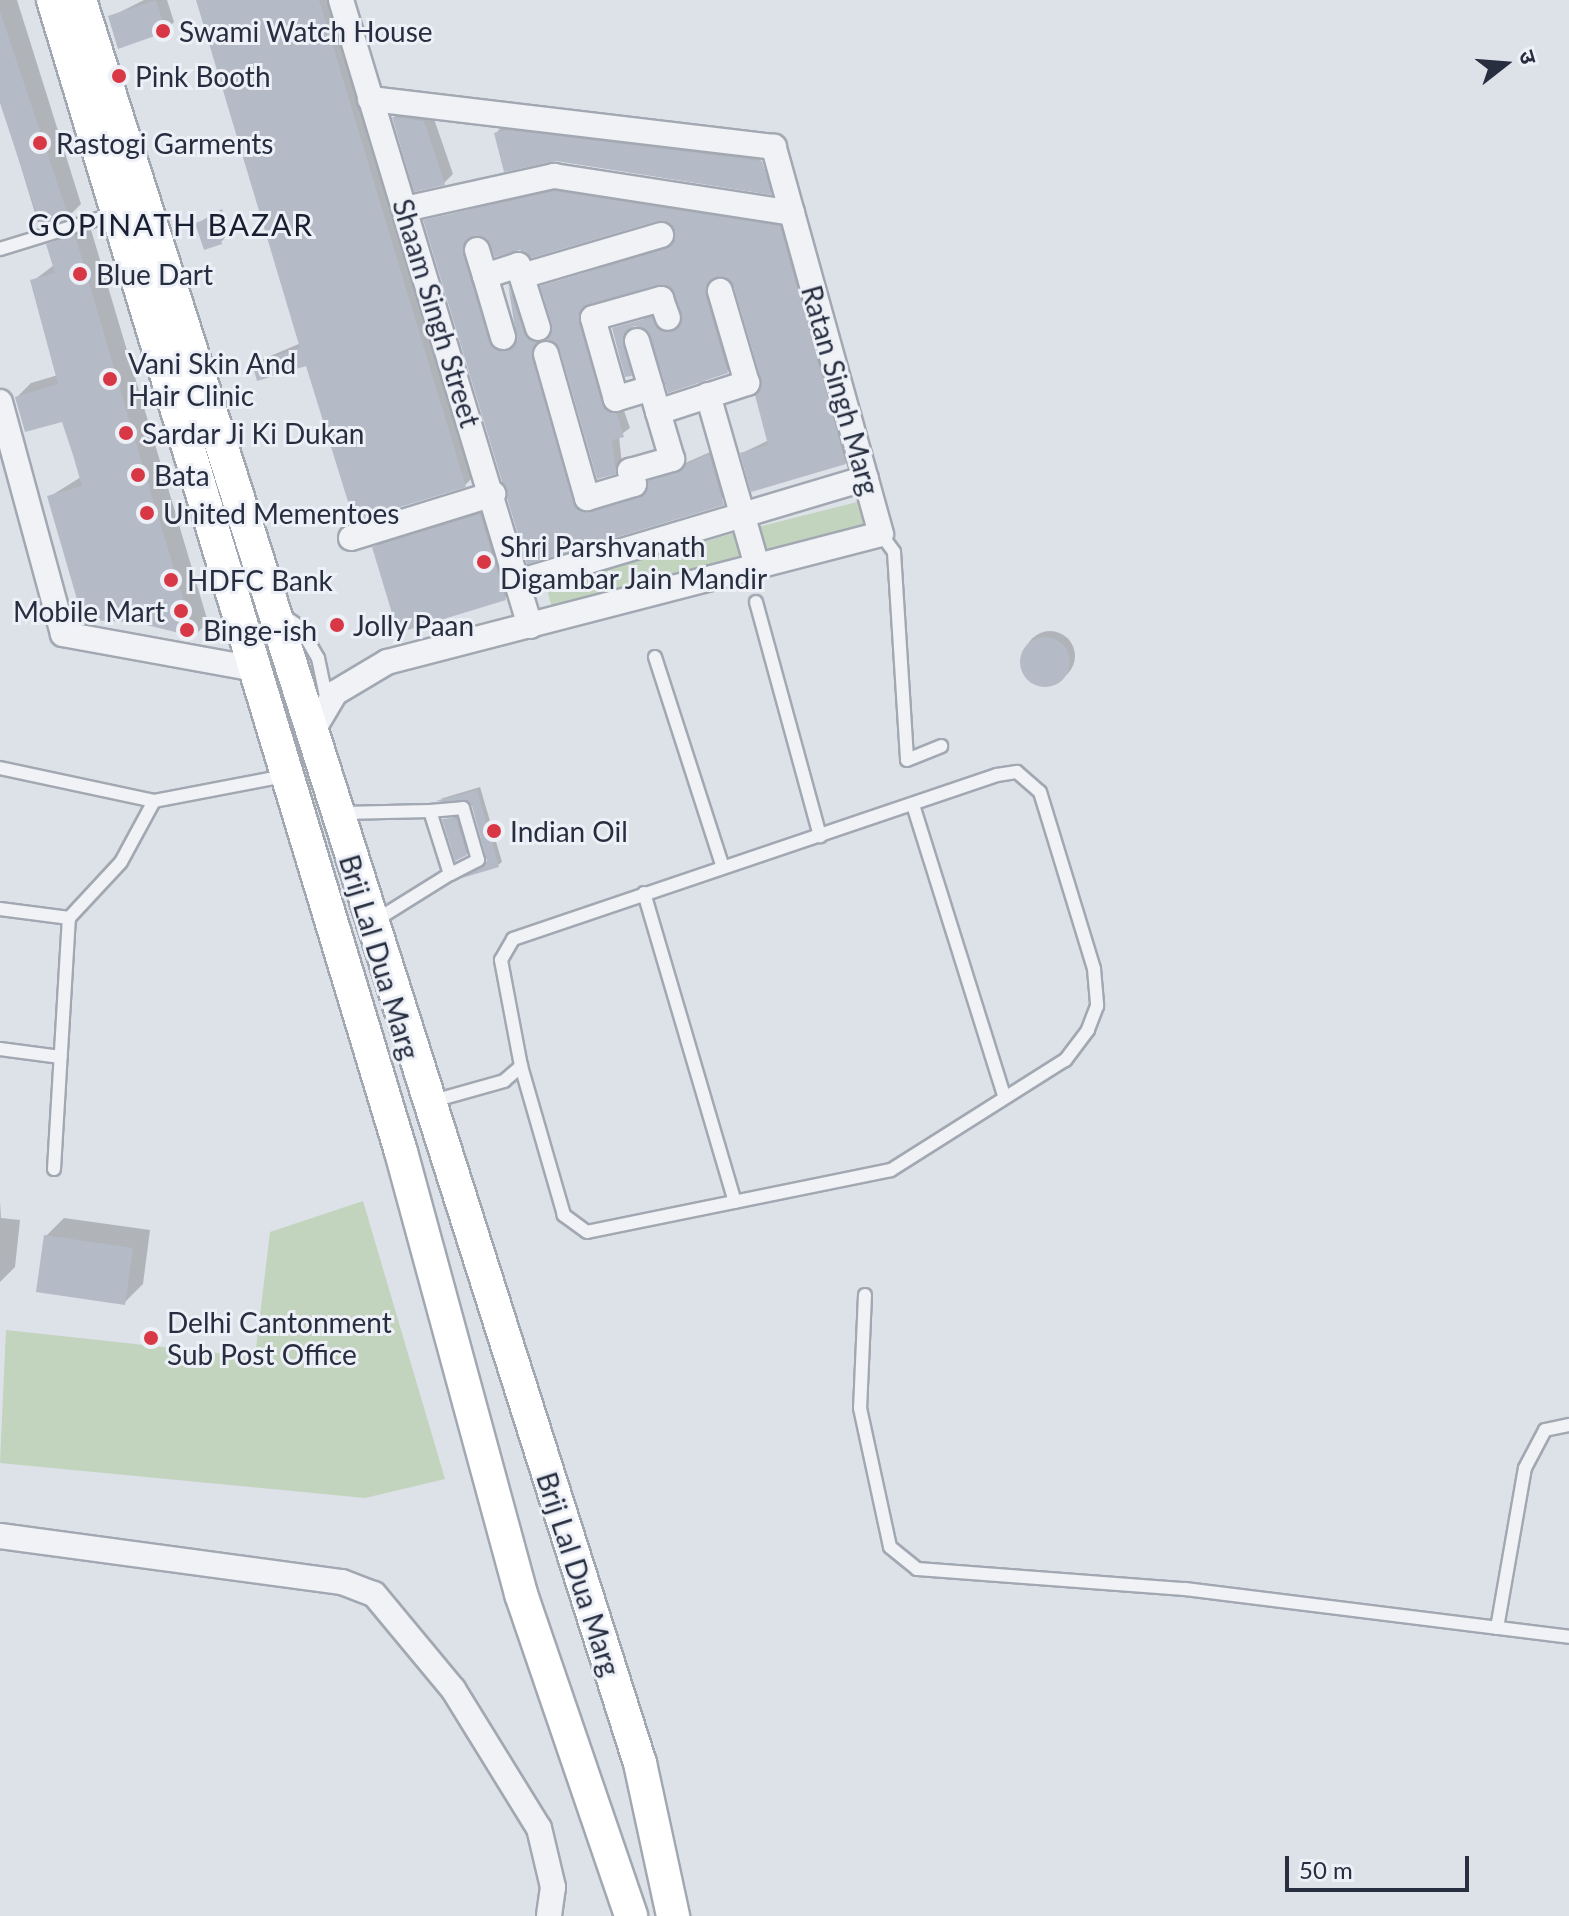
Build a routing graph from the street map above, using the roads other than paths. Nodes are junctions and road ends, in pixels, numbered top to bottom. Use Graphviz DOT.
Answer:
graph roads {
  1 [pos="53,0"];
  2 [pos="80,0"];
  3 [pos="341,0"];
  4 [pos="370,99"];
  5 [pos="405,209"];
  6 [pos="117,213"];
  7 [pos="792,213"];
  8 [pos="661,235"];
  9 [pos="0,249"];
  10 [pos="477,250"];
  11 [pos="517,261"];
  12 [pos="485,276"];
  13 [pos="720,291"];
  14 [pos="668,318"];
  15 [pos="538,328"];
  16 [pos="503,337"];
  17 [pos="637,341"];
  18 [pos="546,354"];
  19 [pos="651,388"];
  20 [pos="708,395"];
  21 [pos="0,402"];
  22 [pos="658,412"];
  23 [pos="866,478"];
  24 [pos="493,494"];
  25 [pos="743,514"];
  26 [pos="881,534"];
  27 [pos="351,538"];
  28 [pos="757,566"];
  29 [pos="518,582"];
  30 [pos="756,602"];
  31 [pos="269,606"];
  32 [pos="530,626"];
  33 [pos="655,657"];
  34 [pos="256,669"];
  35 [pos="327,701"];
  36 [pos="310,735"];
  37 [pos="941,746"];
  38 [pos="0,768"];
  39 [pos="288,775"];
  40 [pos="154,801"];
  41 [pos="913,805"];
  42 [pos="430,811"];
  43 [pos="335,813"];
  44 [pos="820,836"];
  45 [pos="723,867"];
  46 [pos="450,874"];
  47 [pos="644,893"];
  48 [pos="0,909"];
  49 [pos="69,918"];
  50 [pos="370,924"];
  51 [pos="0,1049"];
  52 [pos="60,1057"];
  53 [pos="521,1066"];
  54 [pos="1004,1096"];
  55 [pos="426,1103"];
  56 [pos="54,1169"];
  57 [pos="735,1202"];
  58 [pos="865,1295"];
  59 [pos="1569,1425"];
  60 [pos="0,1536"];
  61 [pos="1497,1628"];
  62 [pos="1569,1637"];
  63 [pos="549,1916"];
  64 [pos="631,1916"];
  65 [pos="673,1916"];
  1 -- 6 [label="street, Brij Lal Dua Marg"];
  2 -- 31 [label="street, Brij Lal Dua Marg"];
  3 -- 4 [label="street, Shaam Singh Street"];
  4 -- 5 [label="street, Shaam Singh Street"];
  4 -- 7 [label="street, Ratan Singh Marg"];
  5 -- 7 [label="street"];
  5 -- 24 [label="street, Shaam Singh Street"];
  6 -- 9 [label="lane"];
  6 -- 34 [label="street, Brij Lal Dua Marg"];
  7 -- 23 [label="street, Ratan Singh Marg"];
  8 -- 11 [label="street"];
  10 -- 12 [label="street"];
  11 -- 12 [label="street"];
  11 -- 15 [label="street"];
  12 -- 16 [label="street"];
  13 -- 20 [label="street"];
  14 -- 19 [label="street"];
  17 -- 19 [label="street"];
  18 -- 22 [label="street"];
  19 -- 22 [label="street"];
  20 -- 22 [label="street"];
  20 -- 25 [label="street"];
  21 -- 34 [label="street"];
  23 -- 25 [label="street"];
  23 -- 26 [label="street, Ratan Singh Marg"];
  24 -- 27 [label="street"];
  24 -- 29 [label="street, Shaam Singh Street"];
  25 -- 28 [label="street"];
  25 -- 29 [label="street"];
  26 -- 28 [label="street, Ratan Singh Marg"];
  26 -- 37 [label="lane"];
  28 -- 32 [label="street, Ratan Singh Marg"];
  29 -- 32 [label="street, Shaam Singh Street"];
  30 -- 44 [label="lane"];
  31 -- 35 [label="lane"];
  31 -- 36 [label="street, Brij Lal Dua Marg"];
  32 -- 35 [label="street, Ratan Singh Marg"];
  33 -- 45 [label="lane"];
  34 -- 39 [label="street, Brij Lal Dua Marg"];
  35 -- 36 [label="street"];
  36 -- 43 [label="street, Brij Lal Dua Marg"];
  38 -- 40 [label="lane"];
  39 -- 40 [label="lane"];
  39 -- 64 [label="street, Brij Lal Dua Marg"];
  40 -- 49 [label="lane"];
  41 -- 44 [label="lane"];
  41 -- 54 [label="lane"];
  41 -- 54 [label="lane"];
  42 -- 43 [label="lane"];
  42 -- 46 [label="lane"];
  42 -- 46 [label="lane"];
  43 -- 50 [label="street, Brij Lal Dua Marg"];
  44 -- 45 [label="lane"];
  45 -- 47 [label="lane"];
  46 -- 50 [label="lane"];
  47 -- 53 [label="lane"];
  47 -- 57 [label="lane"];
  48 -- 49 [label="lane"];
  49 -- 52 [label="lane"];
  50 -- 55 [label="street, Brij Lal Dua Marg"];
  51 -- 52 [label="lane"];
  52 -- 56 [label="lane"];
  53 -- 55 [label="lane"];
  53 -- 57 [label="lane"];
  54 -- 57 [label="lane"];
  55 -- 65 [label="street, Brij Lal Dua Marg"];
  58 -- 61 [label="lane"];
  59 -- 61 [label="lane"];
  60 -- 63 [label="street"];
  61 -- 62 [label="lane"];
}
